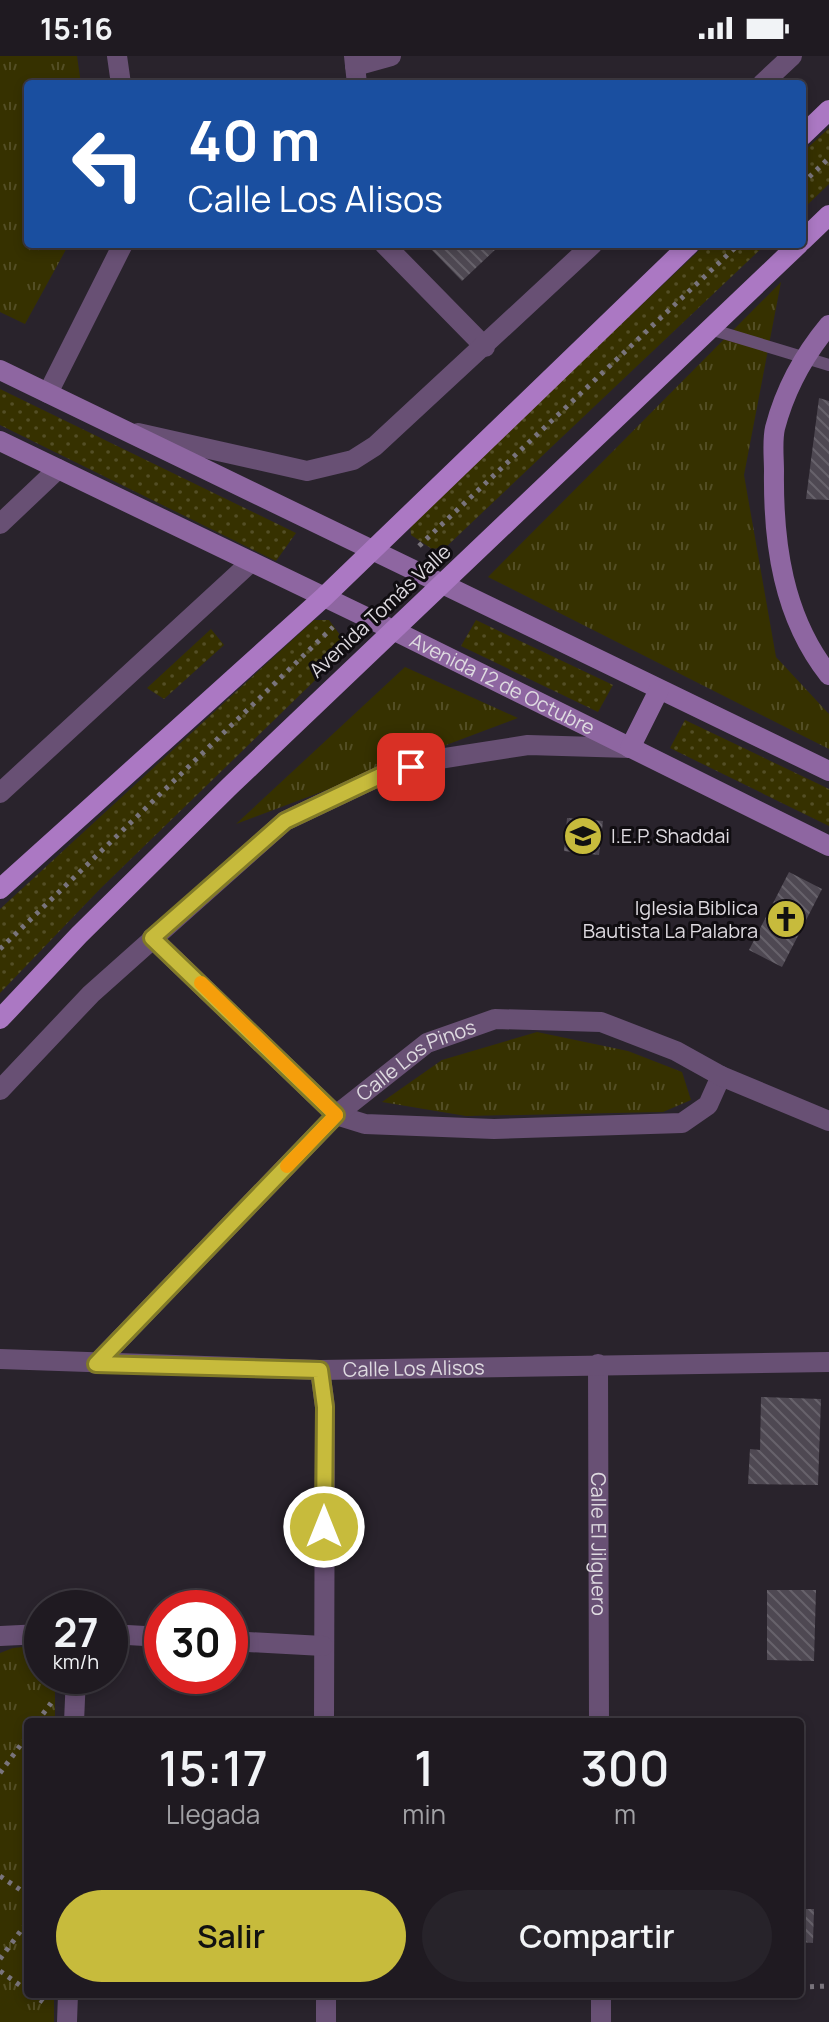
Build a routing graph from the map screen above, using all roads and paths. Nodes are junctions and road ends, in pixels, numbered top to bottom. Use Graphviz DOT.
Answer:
graph roads {
  1 [pos="117,56"];
  2 [pos="391,56"];
  3 [pos="792,56"];
  4 [pos="356,69"];
  5 [pos="120,80"];
  6 [pos="766,80"];
  7 [pos="829,110"];
  8 [pos="806,132"];
  9 [pos="829,158"];
  10 [pos="806,180"];
  11 [pos="829,215"];
  12 [pos="806,236"];
  13 [pos="121,248"];
  14 [pos="388,248"];
  15 [pos="589,248"];
  16 [pos="686,248"];
  17 [pos="794,248"];
  18 [pos="829,325"];
  19 [pos="710,329"];
  20 [pos="485,347"];
  21 [pos="806,357"];
  22 [pos="829,365"];
  23 [pos="0,370"];
  24 [pos="48,393"];
  25 [pos="128,431"];
  26 [pos="0,441"];
  27 [pos="58,469"];
  28 [pos="0,524"];
  29 [pos="372,549"];
  30 [pos="251,562"];
  31 [pos="444,584"];
  32 [pos="324,597"];
  33 [pos="395,631"];
  34 [pos="829,675"];
  35 [pos="659,690"];
  36 [pos="630,748"];
  37 [pos="829,771"];
  38 [pos="0,793"];
  39 [pos="829,846"];
  40 [pos="0,889"];
  41 [pos="152,938"];
  42 [pos="0,1019"];
  43 [pos="721,1076"];
  44 [pos="0,1090"];
  45 [pos="336,1115"];
  46 [pos="829,1121"];
  47 [pos="0,1359"];
  48 [pos="829,1362"];
  49 [pos="96,1364"];
  50 [pos="598,1364"];
  51 [pos="320,1370"];
  52 [pos="24,1635"];
  53 [pos="0,1636"];
  54 [pos="248,1642"];
  55 [pos="323,1646"];
  56 [pos="75,1694"];
  57 [pos="74,1718"];
  58 [pos="324,1718"];
  59 [pos="599,1718"];
  60 [pos="24,1740"];
  61 [pos="0,1773"];
  62 [pos="0,1876"];
  63 [pos="24,1892"];
  64 [pos="24,1926"];
  65 [pos="0,1959"];
  66 [pos="0,1971"];
  67 [pos="829,1986"];
  68 [pos="804,1987"];
  69 [pos="24,1988"];
  70 [pos="68,1998"];
  71 [pos="326,1998"];
  72 [pos="601,1998"];
  73 [pos="67,2022"];
  74 [pos="326,2022"];
  75 [pos="601,2022"];
  1 -- 5 [label="street"];
  2 -- 4 [label="street"];
  3 -- 6 [label="street"];
  7 -- 8 [label="main road"];
  9 -- 10 [label="path"];
  11 -- 12 [label="main road, Avenida Tomás Valle"];
  13 -- 24 [label="street"];
  14 -- 20 [label="street"];
  15 -- 20 [label="street"];
  16 -- 29 [label="main road"];
  17 -- 19 [label="main road, Avenida Tomás Valle"];
  18 -- 21 [label="main road"];
  19 -- 21 [label="lane"];
  19 -- 31 [label="main road, Avenida Tomás Valle"];
  20 -- 25 [label="street"];
  21 -- 22 [label="lane"];
  21 -- 34 [label="main road"];
  23 -- 24 [label="main road"];
  24 -- 25 [label="main road"];
  25 -- 29 [label="main road"];
  26 -- 27 [label="main road, Avenida 12 de Octubre"];
  27 -- 28 [label="street"];
  27 -- 30 [label="main road, Avenida 12 de Octubre"];
  29 -- 31 [label="main road"];
  29 -- 32 [label="main road"];
  30 -- 32 [label="main road, Avenida 12 de Octubre"];
  30 -- 38 [label="street"];
  31 -- 33 [label="main road, Avenida Tomás Valle"];
  31 -- 35 [label="main road"];
  32 -- 33 [label="main road, Avenida 12 de Octubre"];
  32 -- 40 [label="main road"];
  33 -- 36 [label="main road, Avenida 12 de Octubre"];
  33 -- 42 [label="main road, Avenida Tomás Valle"];
  35 -- 36 [label="main road"];
  35 -- 37 [label="main road"];
  36 -- 39 [label="main road, Avenida 12 de Octubre"];
  36 -- 41 [label="street"];
  41 -- 44 [label="street"];
  41 -- 45 [label="street"];
  43 -- 45 [label="street"];
  43 -- 45 [label="street, Calle Los Pinos"];
  43 -- 46 [label="street, Calle Los Pinos"];
  45 -- 49 [label="street, Calle Los Pinos"];
  47 -- 49 [label="street, Calle Los Alisos"];
  48 -- 50 [label="street, Calle Los Alisos"];
  49 -- 51 [label="street, Calle Los Alisos"];
  50 -- 51 [label="street, Calle Los Alisos"];
  50 -- 59 [label="street, Calle El Jilguero"];
  51 -- 55 [label="street"];
  52 -- 53 [label="street"];
  54 -- 55 [label="street"];
  55 -- 58 [label="street"];
  56 -- 57 [label="street"];
  60 -- 61 [label="path"];
  62 -- 63 [label="path"];
  64 -- 65 [label="path"];
  66 -- 69 [label="path"];
  67 -- 68 [label="path"];
  70 -- 73 [label="street"];
  71 -- 74 [label="street"];
  72 -- 75 [label="street"];
}
